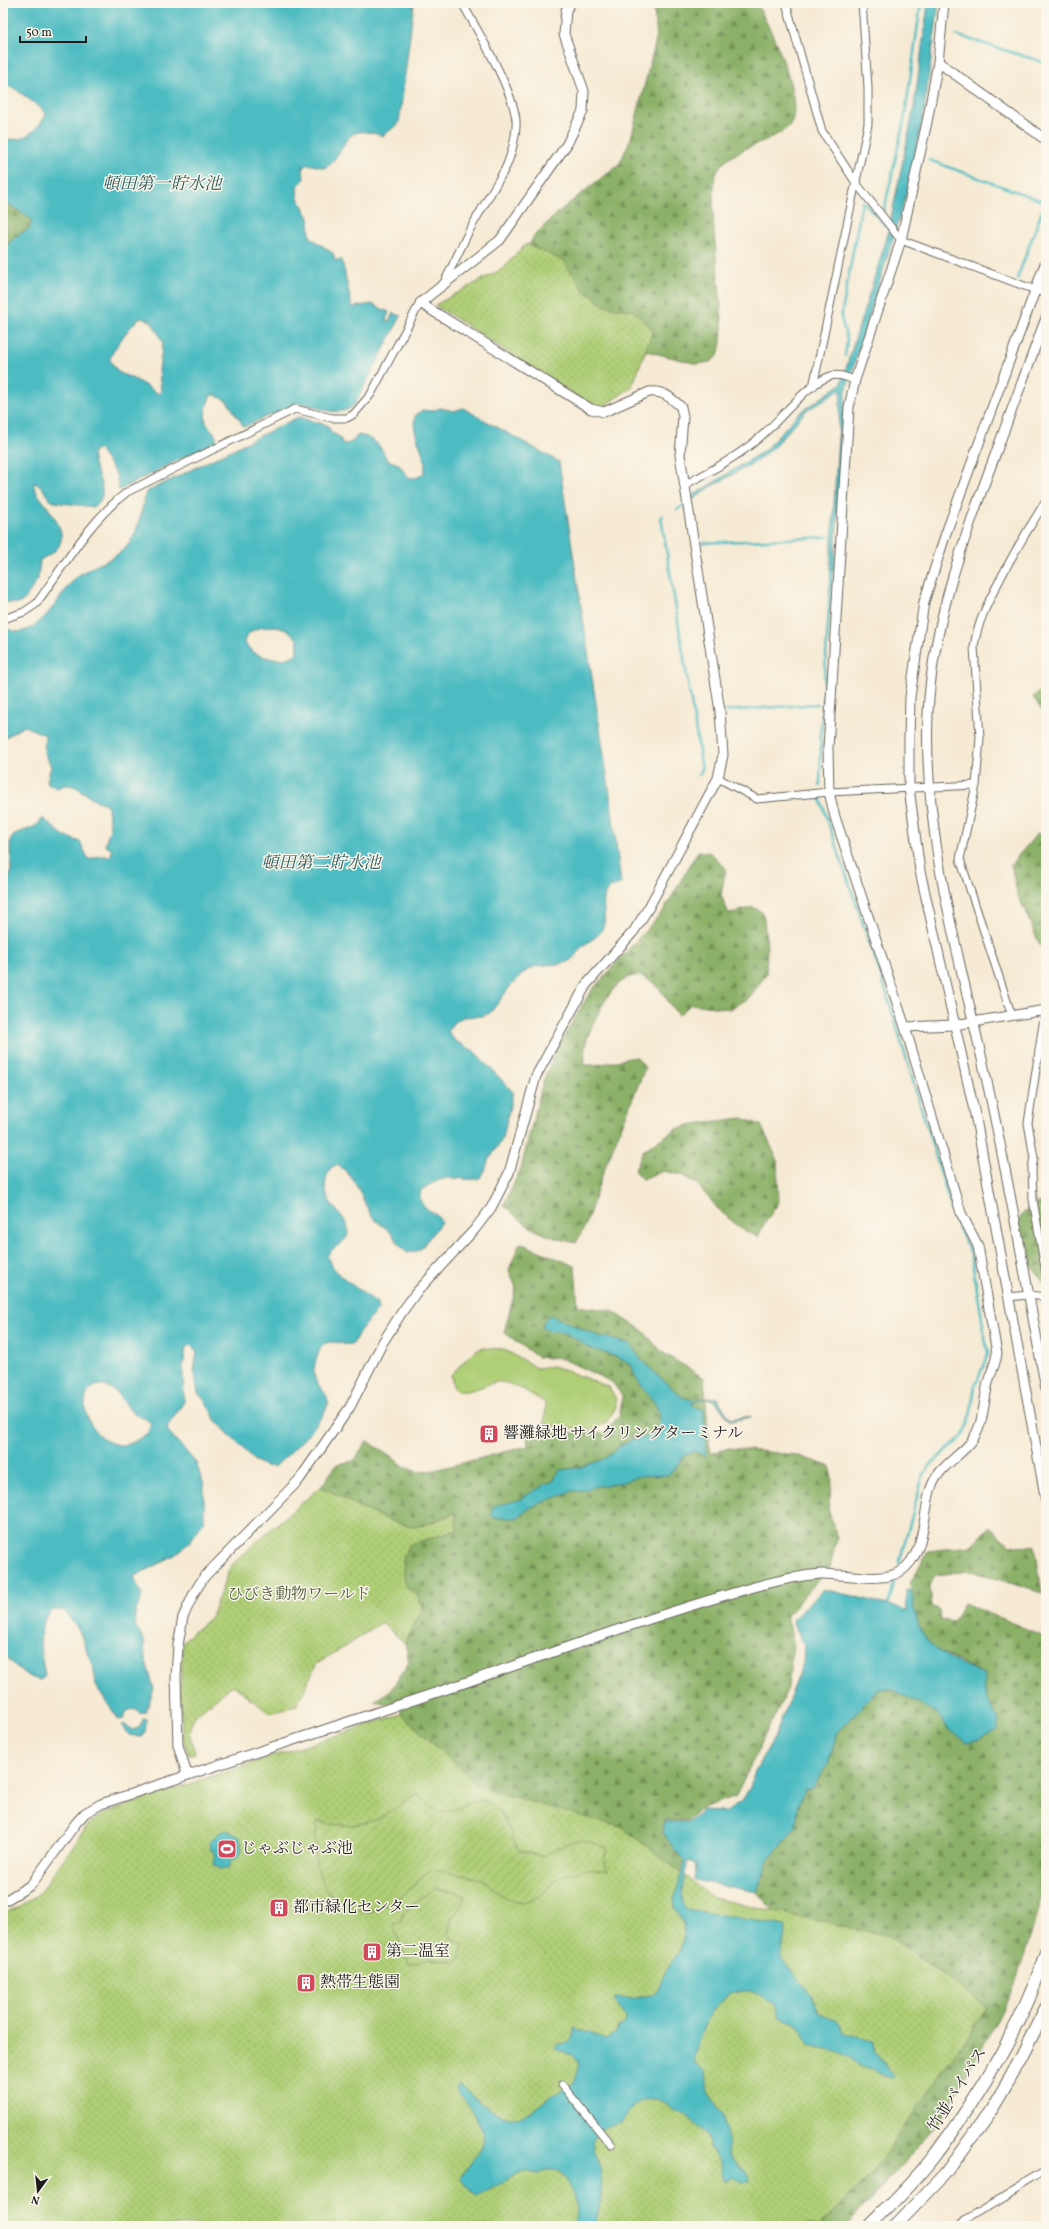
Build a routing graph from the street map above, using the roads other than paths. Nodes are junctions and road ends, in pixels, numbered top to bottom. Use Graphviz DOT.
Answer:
graph roads {
  1 [pos="462,3"];
  2 [pos="571,3"];
  3 [pos="786,3"];
  4 [pos="862,3"];
  5 [pos="944,3"];
  6 [pos="938,62"];
  7 [pos="1046,140"];
  8 [pos="856,183"];
  9 [pos="900,240"];
  10 [pos="1046,261"];
  11 [pos="442,285"];
  12 [pos="1036,290"];
  13 [pos="1046,294"];
  14 [pos="420,303"];
  15 [pos="1046,318"];
  16 [pos="855,380"];
  17 [pos="813,387"];
  18 [pos="684,486"];
  19 [pos="1046,501"];
  20 [pos="3,619"];
  21 [pos="718,778"];
  22 [pos="976,785"];
  23 [pos="929,787"];
  24 [pos="909,788"];
  25 [pos="829,792"];
  26 [pos="1045,1010"];
  27 [pos="1012,1016"];
  28 [pos="974,1022"];
  29 [pos="954,1025"];
  30 [pos="905,1027"];
  31 [pos="1046,1274"];
  32 [pos="1029,1295"];
  33 [pos="1008,1297"];
  34 [pos="1046,1297"];
  35 [pos="1046,1389"];
  36 [pos="1046,1501"];
  37 [pos="187,1774"];
  38 [pos="3,1902"];
  39 [pos="1046,1952"];
  40 [pos="1046,2008"];
  41 [pos="562,2085"];
  42 [pos="611,2145"];
  43 [pos="1046,2172"];
  44 [pos="869,2226"];
  45 [pos="895,2226"];
  46 [pos="960,2226"];
  1 -- 11 [label="street"];
  2 -- 11 [label="street"];
  3 -- 8 [label="street"];
  4 -- 8 [label="street"];
  5 -- 6 [label="street"];
  6 -- 7 [label="street"];
  6 -- 9 [label="street"];
  8 -- 9 [label="street"];
  8 -- 17 [label="street"];
  9 -- 12 [label="street"];
  9 -- 16 [label="street"];
  10 -- 12 [label="street"];
  11 -- 14 [label="street"];
  12 -- 13 [label="street"];
  12 -- 24 [label="street"];
  14 -- 18 [label="street"];
  14 -- 20 [label="street"];
  15 -- 23 [label="street"];
  16 -- 17 [label="street"];
  16 -- 25 [label="street"];
  17 -- 18 [label="street"];
  18 -- 21 [label="street"];
  19 -- 22 [label="street"];
  21 -- 25 [label="street"];
  21 -- 37 [label="street"];
  22 -- 23 [label="street"];
  22 -- 27 [label="street"];
  23 -- 24 [label="street"];
  23 -- 28 [label="street"];
  24 -- 25 [label="street"];
  24 -- 29 [label="street"];
  25 -- 30 [label="street"];
  26 -- 27 [label="street"];
  26 -- 31 [label="street"];
  27 -- 28 [label="street"];
  28 -- 29 [label="street"];
  28 -- 32 [label="street"];
  29 -- 30 [label="street"];
  29 -- 33 [label="street"];
  30 -- 37 [label="street"];
  32 -- 33 [label="street"];
  32 -- 34 [label="street"];
  32 -- 35 [label="street"];
  33 -- 36 [label="street"];
  37 -- 38 [label="street"];
  39 -- 44 [label="highway, 竹並バイパス"];
  40 -- 45 [label="highway"];
  41 -- 42 [label="street"];
  43 -- 46 [label="street"];
}
